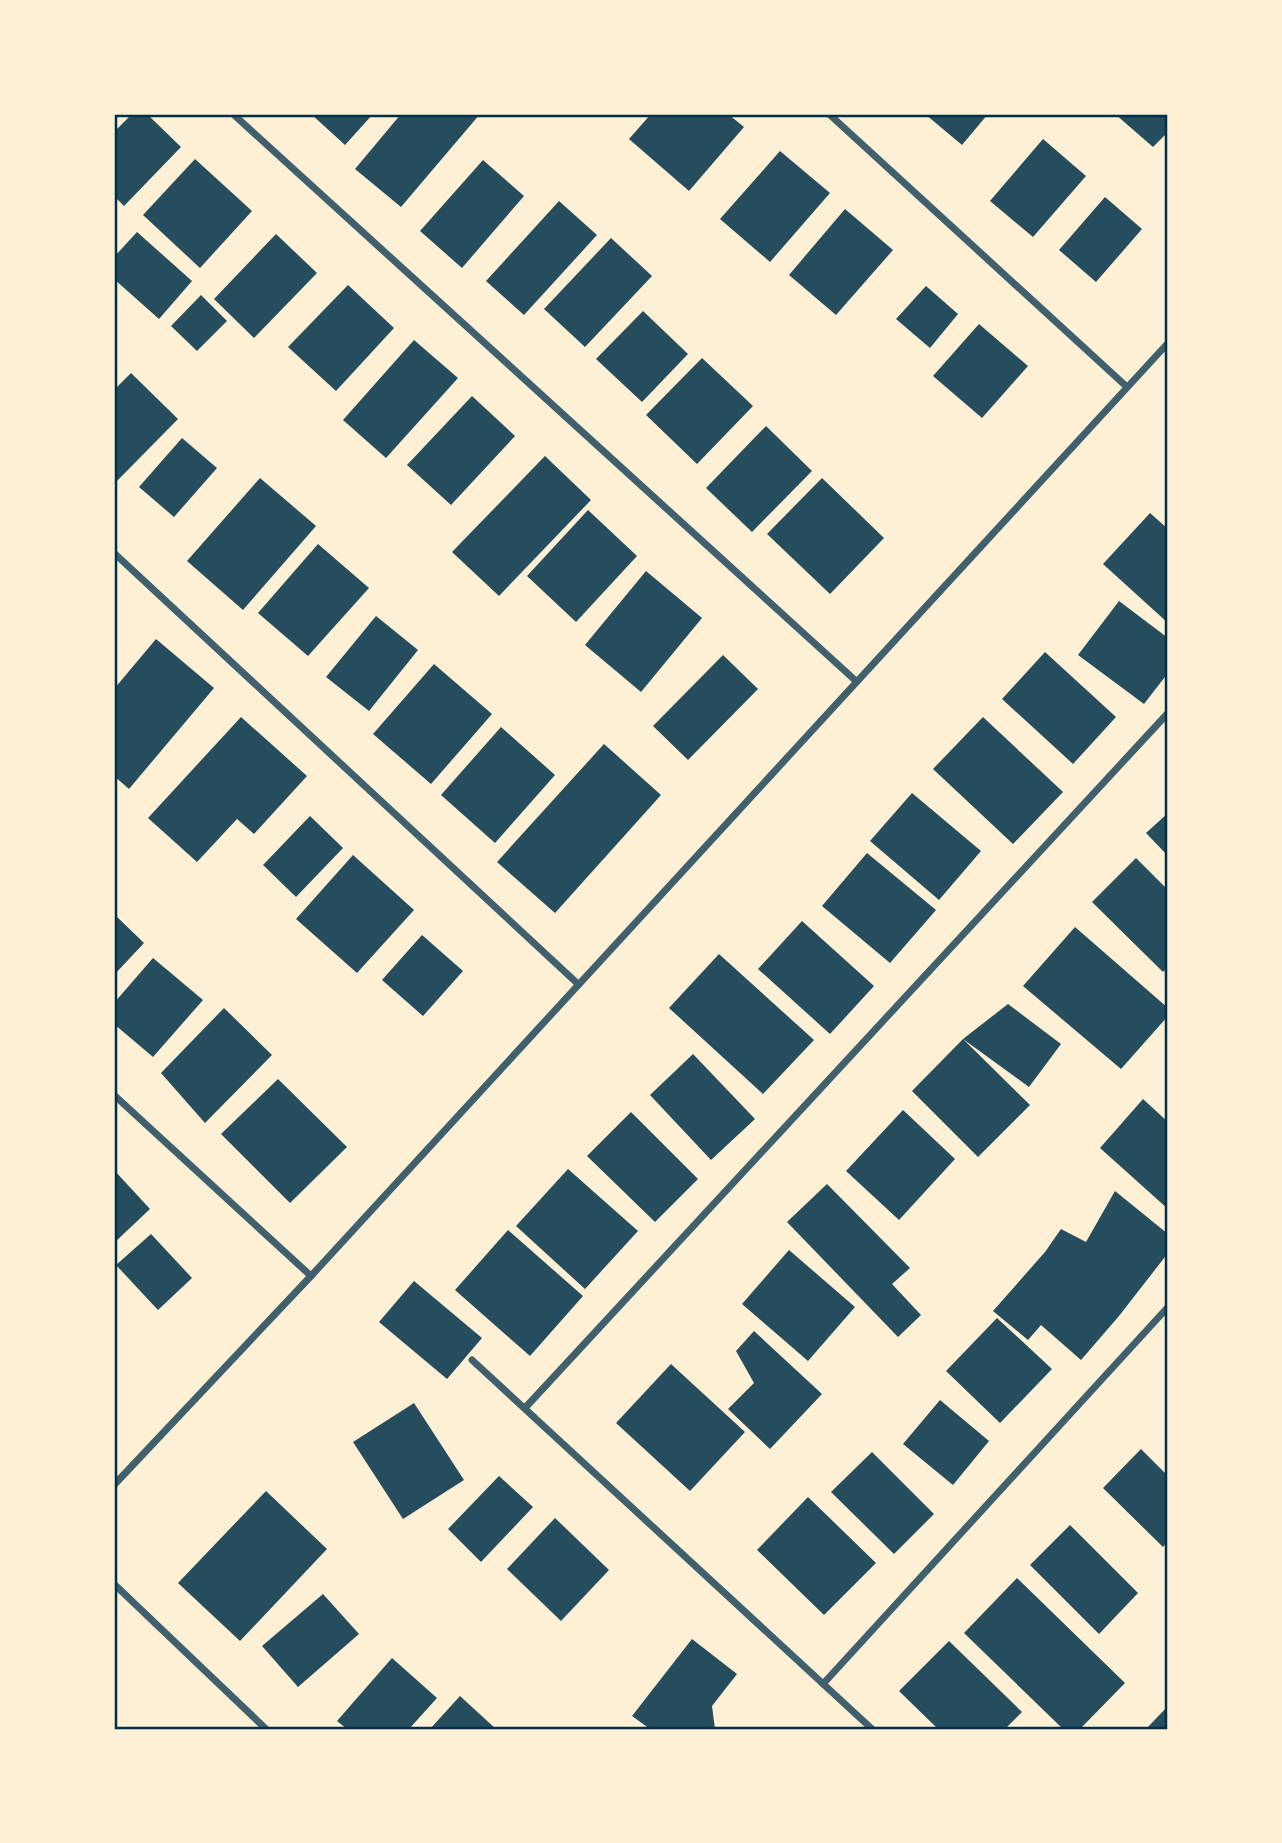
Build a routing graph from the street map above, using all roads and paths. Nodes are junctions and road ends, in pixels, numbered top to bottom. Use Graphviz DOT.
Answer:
graph roads {
  1 [pos="233,114"];
  2 [pos="829,114"];
  3 [pos="1168,343"];
  4 [pos="1127,387"];
  5 [pos="114,553"];
  6 [pos="856,681"];
  7 [pos="1168,713"];
  8 [pos="578,984"];
  9 [pos="114,1095"];
  10 [pos="311,1276"];
  11 [pos="1168,1307"];
  12 [pos="472,1360"];
  13 [pos="525,1408"];
  14 [pos="114,1485"];
  15 [pos="114,1584"];
  16 [pos="823,1684"];
  17 [pos="266,1729"];
  18 [pos="872,1729"];
  1 -- 6 [label="street"];
  2 -- 4 [label="street"];
  3 -- 4 [label="street"];
  4 -- 6 [label="street"];
  5 -- 8 [label="street"];
  6 -- 8 [label="street"];
  7 -- 13 [label="street"];
  8 -- 10 [label="street"];
  9 -- 10 [label="street"];
  10 -- 14 [label="street"];
  11 -- 16 [label="street"];
  12 -- 13 [label="street"];
  13 -- 16 [label="street"];
  15 -- 17 [label="street"];
  16 -- 18 [label="street"];
}
